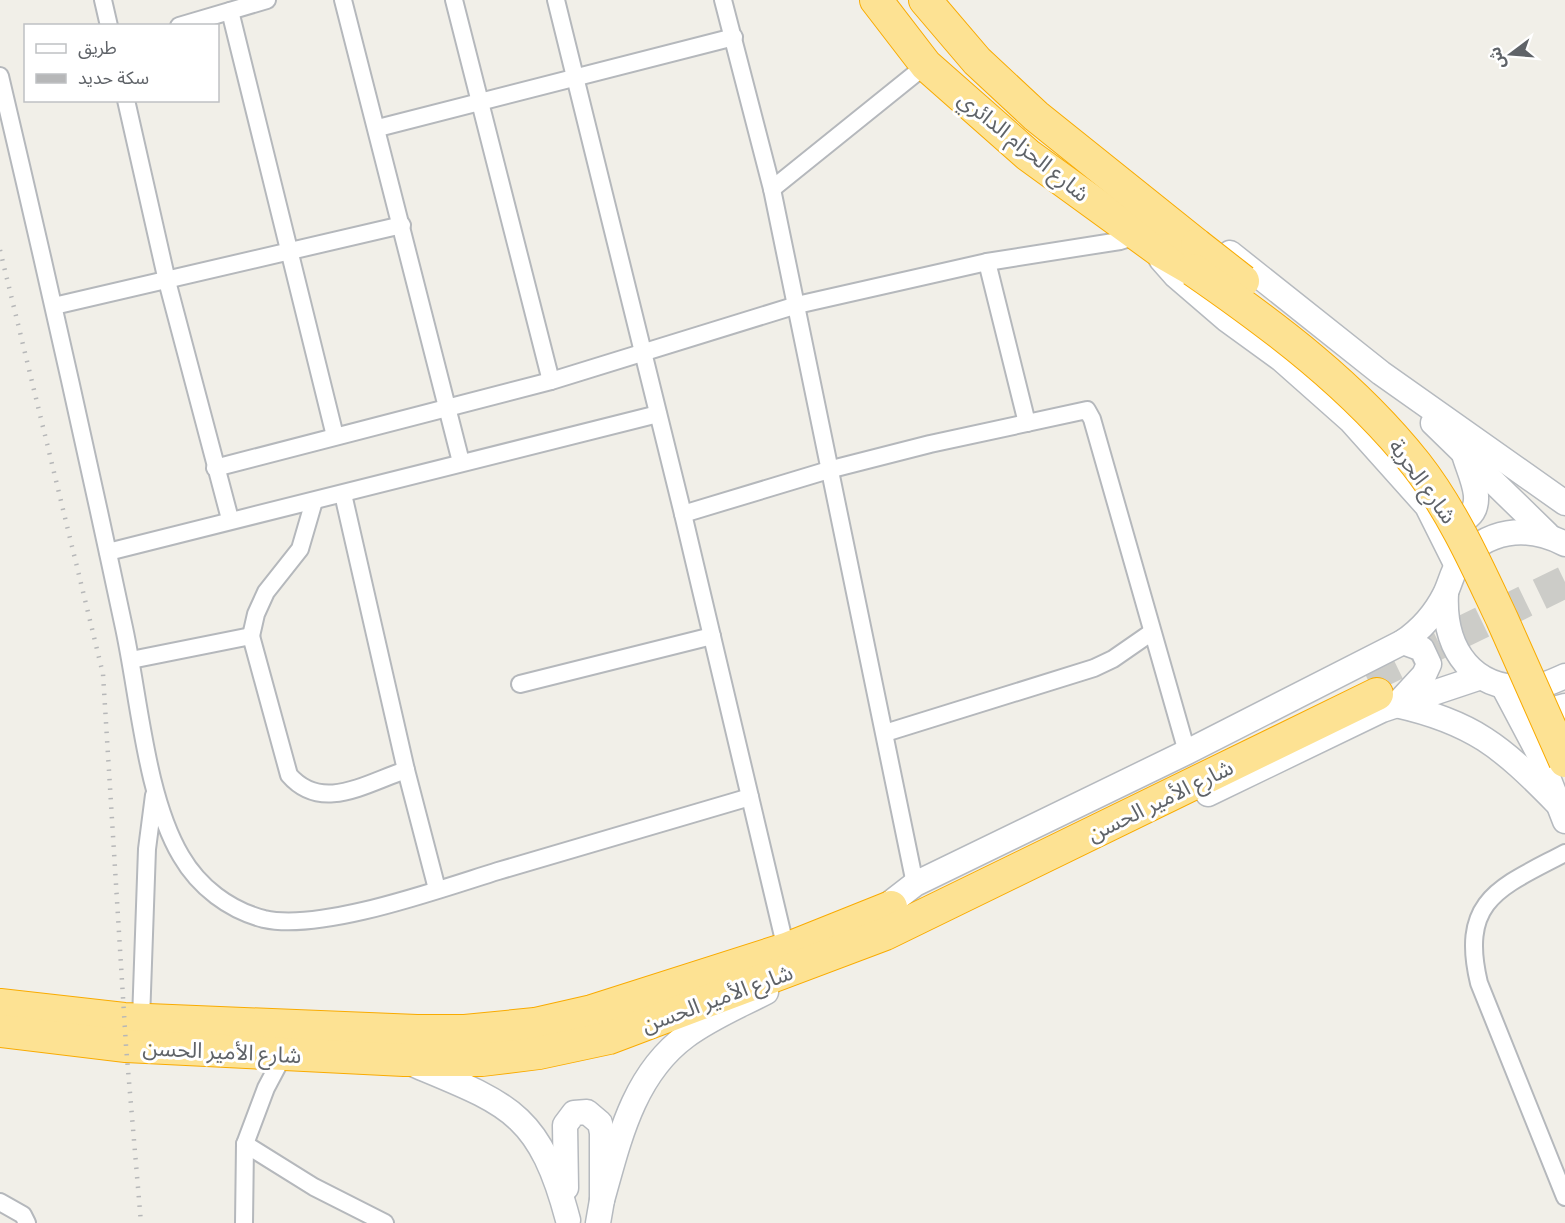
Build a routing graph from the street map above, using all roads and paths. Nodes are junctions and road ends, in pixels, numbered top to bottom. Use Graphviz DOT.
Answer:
graph roads {
  1 [pos="103,0"];
  2 [pos="267,0"];
  3 [pos="343,0"];
  4 [pos="454,0"];
  5 [pos="556,0"];
  6 [pos="723,0"];
  7 [pos="876,0"];
  8 [pos="925,0"];
  9 [pos="230,11"];
  10 [pos="109,24"];
  11 [pos="186,24"];
  12 [pos="734,37"];
  13 [pos="926,65"];
  14 [pos="0,76"];
  15 [pos="576,78"];
  16 [pos="126,102"];
  17 [pos="480,103"];
  18 [pos="378,128"];
  19 [pos="772,189"];
  20 [pos="402,225"];
  21 [pos="1153,234"];
  22 [pos="290,252"];
  23 [pos="1195,257"];
  24 [pos="987,262"];
  25 [pos="167,281"];
  26 [pos="797,305"];
  27 [pos="54,306"];
  28 [pos="643,354"];
  29 [pos="1382,373"];
  30 [pos="551,381"];
  31 [pos="448,408"];
  32 [pos="658,414"];
  33 [pos="1026,423"];
  34 [pos="334,436"];
  35 [pos="1463,453"];
  36 [pos="461,462"];
  37 [pos="215,468"];
  38 [pos="832,469"];
  39 [pos="343,494"];
  40 [pos="314,501"];
  41 [pos="1565,503"];
  42 [pos="683,514"];
  43 [pos="1433,515"];
  44 [pos="230,519"];
  45 [pos="1556,539"];
  46 [pos="108,552"];
  47 [pos="1457,566"];
  48 [pos="1446,593"];
  49 [pos="1152,632"];
  50 [pos="251,636"];
  51 [pos="712,636"];
  52 [pos="1403,642"];
  53 [pos="131,660"];
  54 [pos="1565,676"];
  55 [pos="1481,677"];
  56 [pos="520,684"];
  57 [pos="1503,686"];
  58 [pos="1380,692"];
  59 [pos="1565,706"];
  60 [pos="1565,715"];
  61 [pos="885,733"];
  62 [pos="1187,752"];
  63 [pos="1552,757"];
  64 [pos="406,770"];
  65 [pos="155,791"];
  66 [pos="750,796"];
  67 [pos="1560,811"];
  68 [pos="1565,853"];
  69 [pos="915,884"];
  70 [pos="437,890"];
  71 [pos="879,925"];
  72 [pos="786,949"];
  73 [pos="838,954"];
  74 [pos="0,1005"];
  75 [pos="128,1028"];
  76 [pos="0,1031"];
  77 [pos="284,1054"];
  78 [pos="404,1060"];
  79 [pos="245,1144"];
  80 [pos="1565,1197"];
  81 [pos="0,1202"];
  82 [pos="600,1211"];
  83 [pos="568,1222"];
  84 [pos="27,1223"];
  85 [pos="244,1223"];
  86 [pos="385,1223"];
  1 -- 10 [label="street"];
  2 -- 9 [label="street"];
  3 -- 18 [label="street"];
  4 -- 17 [label="street"];
  5 -- 15 [label="street"];
  6 -- 12 [label="street"];
  7 -- 13 [label="highway, شارع الحزام الدائري"];
  8 -- 21 [label="highway, شارع الحزام الدائري"];
  9 -- 11 [label="street"];
  9 -- 22 [label="street"];
  12 -- 15 [label="street"];
  12 -- 19 [label="street"];
  13 -- 19 [label="street"];
  13 -- 21 [label="highway, شارع الحزام الدائري"];
  14 -- 27 [label="street"];
  15 -- 17 [label="street"];
  15 -- 28 [label="street"];
  16 -- 25 [label="street"];
  17 -- 18 [label="street"];
  17 -- 30 [label="street"];
  18 -- 20 [label="street"];
  19 -- 26 [label="street"];
  20 -- 22 [label="street"];
  20 -- 31 [label="street"];
  21 -- 23 [label="highway, شارع الحزام الدائري"];
  21 -- 24 [label="street"];
  21 -- 29 [label="main road"];
  21 -- 43 [label="main road"];
  22 -- 25 [label="street"];
  22 -- 34 [label="street"];
  23 -- 60 [label="highway, شارع الحرية, bridge"];
  23 -- 63 [label="highway, شارع الحرية, bridge"];
  24 -- 26 [label="street"];
  24 -- 33 [label="street"];
  25 -- 27 [label="street"];
  25 -- 37 [label="street"];
  26 -- 28 [label="street"];
  26 -- 38 [label="street"];
  27 -- 46 [label="street"];
  28 -- 30 [label="street"];
  28 -- 32 [label="street"];
  29 -- 35 [label="main road"];
  29 -- 41 [label="main road"];
  30 -- 31 [label="street"];
  31 -- 34 [label="street"];
  31 -- 36 [label="street"];
  32 -- 36 [label="street"];
  32 -- 42 [label="street"];
  33 -- 38 [label="street"];
  33 -- 49 [label="street"];
  34 -- 37 [label="street"];
  35 -- 43 [label="main road"];
  35 -- 45 [label="main road"];
  36 -- 39 [label="street"];
  37 -- 44 [label="street"];
  38 -- 42 [label="street"];
  38 -- 61 [label="street"];
  39 -- 40 [label="street"];
  39 -- 64 [label="street"];
  40 -- 44 [label="street"];
  40 -- 50 [label="street"];
  42 -- 51 [label="street"];
  43 -- 47 [label="main road"];
  44 -- 46 [label="street"];
  45 -- 47 [label="main road"];
  46 -- 53 [label="street"];
  47 -- 48 [label="main road"];
  48 -- 52 [label="main road"];
  48 -- 55 [label="main road"];
  49 -- 61 [label="street"];
  49 -- 62 [label="street"];
  50 -- 53 [label="street"];
  50 -- 64 [label="street"];
  51 -- 56 [label="street"];
  51 -- 66 [label="street"];
  52 -- 58 [label="main road"];
  52 -- 62 [label="main road"];
  53 -- 65 [label="street"];
  54 -- 57 [label="main road"];
  55 -- 57 [label="main road"];
  55 -- 58 [label="main road"];
  57 -- 63 [label="main road"];
  58 -- 67 [label="main road"];
  58 -- 71 [label="highway, شارع الأمير الحسن"];
  59 -- 63 [label="main road"];
  61 -- 69 [label="street"];
  62 -- 69 [label="main road"];
  63 -- 67 [label="main road"];
  64 -- 70 [label="street"];
  65 -- 70 [label="street"];
  65 -- 75 [label="street"];
  66 -- 70 [label="street"];
  66 -- 72 [label="street"];
  68 -- 80 [label="street"];
  69 -- 71 [label="main road"];
  71 -- 72 [label="highway, شارع الأمير الحسن"];
  71 -- 73 [label="highway, شارع الأمير الحسن"];
  72 -- 75 [label="highway, شارع الأمير الحسن"];
  73 -- 78 [label="highway, شارع الأمير الحسن"];
  73 -- 82 [label="main road"];
  74 -- 75 [label="highway, شارع الأمير الحسن"];
  75 -- 76 [label="highway, شارع الأمير الحسن"];
  75 -- 77 [label="highway, شارع الأمير الحسن"];
  77 -- 78 [label="highway, شارع الأمير الحسن"];
  77 -- 79 [label="street"];
  78 -- 83 [label="main road"];
  79 -- 85 [label="street"];
  79 -- 86 [label="street"];
  81 -- 84 [label="street"];
  82 -- 83 [label="main road"];
}
